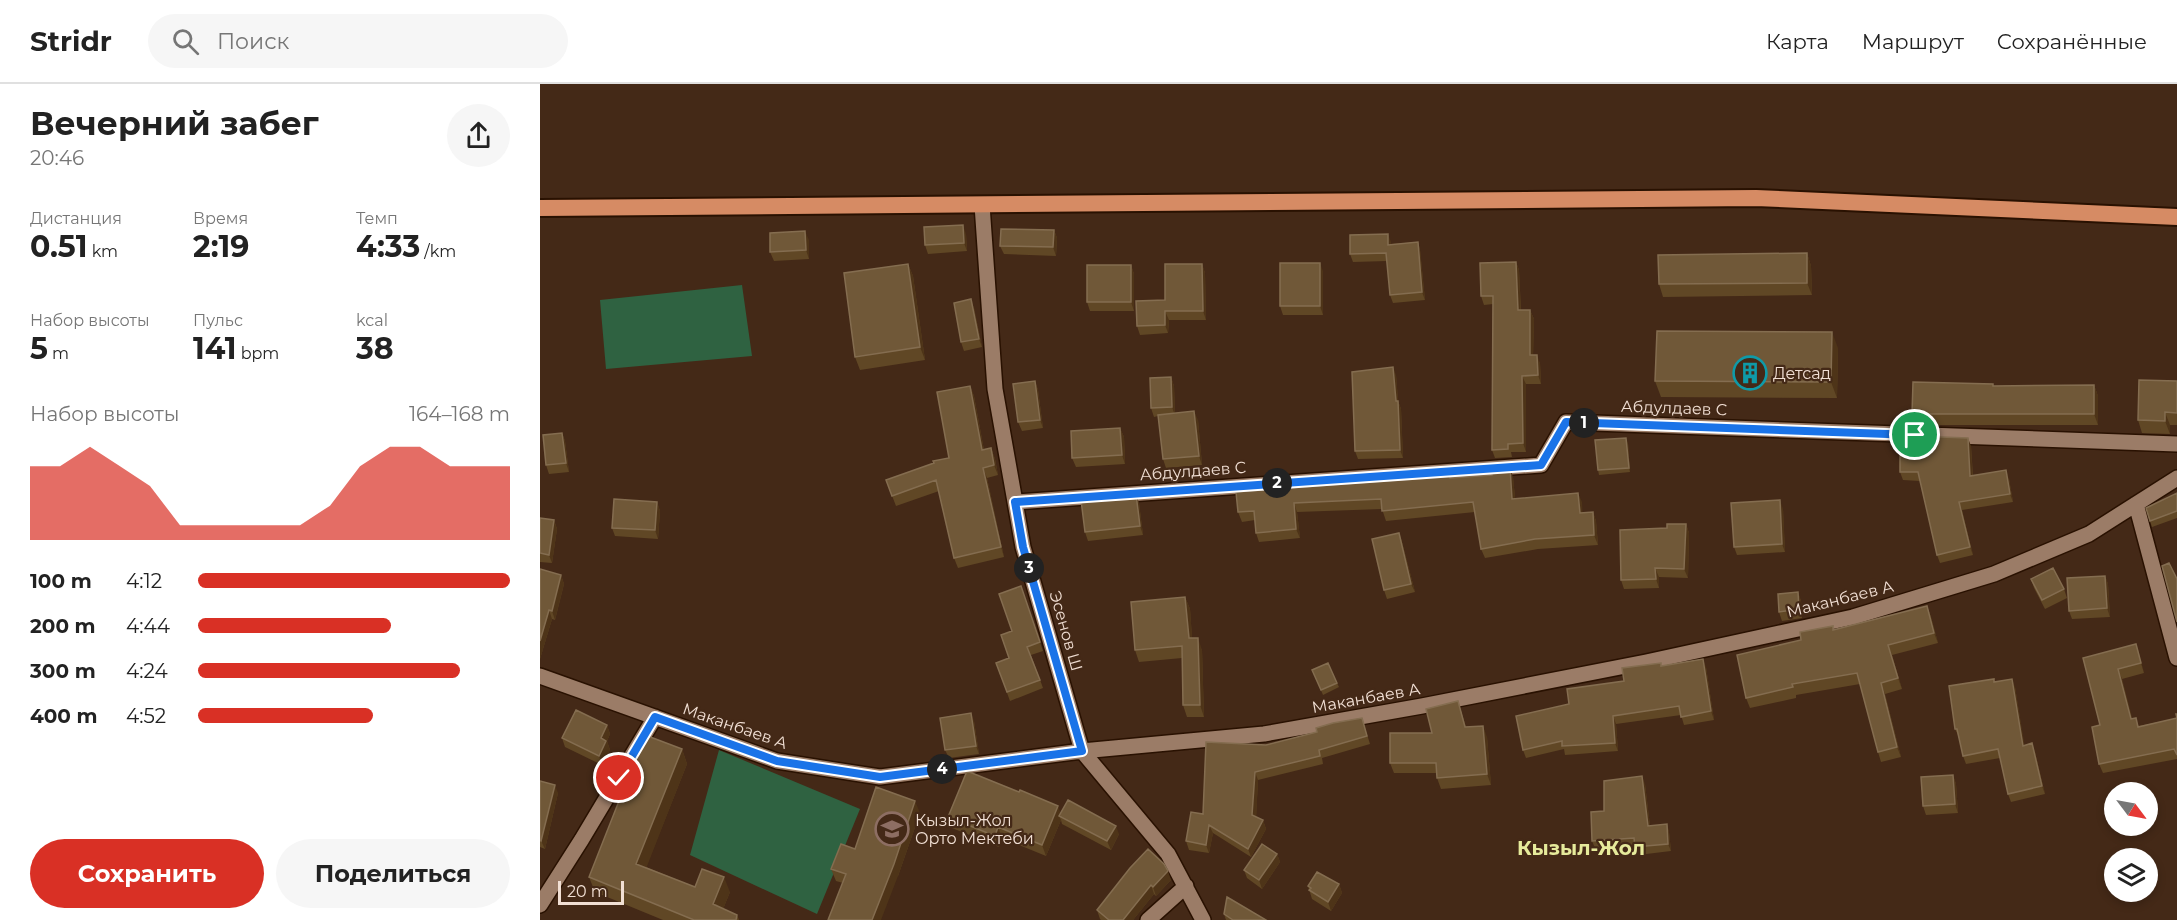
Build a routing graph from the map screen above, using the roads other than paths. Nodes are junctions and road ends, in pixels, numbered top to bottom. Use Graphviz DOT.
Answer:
graph roads {
  1 [pos="982,205"];
  2 [pos="540,208"];
  3 [pos="2177,217"];
  4 [pos="2177,444"];
  5 [pos="2177,478"];
  6 [pos="1015,502"];
  7 [pos="2136,504"];
  8 [pos="2177,658"];
  9 [pos="540,676"];
  10 [pos="655,717"];
  11 [pos="1082,751"];
  12 [pos="1186,886"];
  13 [pos="540,905"];
  14 [pos="1148,920"];
  15 [pos="1203,920"];
  1 -- 2 [label="highway"];
  1 -- 3 [label="highway"];
  1 -- 6 [label="street, Эсенов Ш"];
  4 -- 6 [label="street, Абдулдаев С"];
  5 -- 7 [label="street, Маканбаев А"];
  6 -- 11 [label="street, Эсенов Ш"];
  7 -- 8 [label="street"];
  7 -- 11 [label="street, Маканбаев А"];
  9 -- 10 [label="street, Маканбаев А"];
  10 -- 11 [label="street, Маканбаев А"];
  10 -- 13 [label="street"];
  11 -- 12 [label="street, Эсенов Ш"];
  12 -- 14 [label="street"];
  12 -- 15 [label="street, Эсенов Ш"];
}
